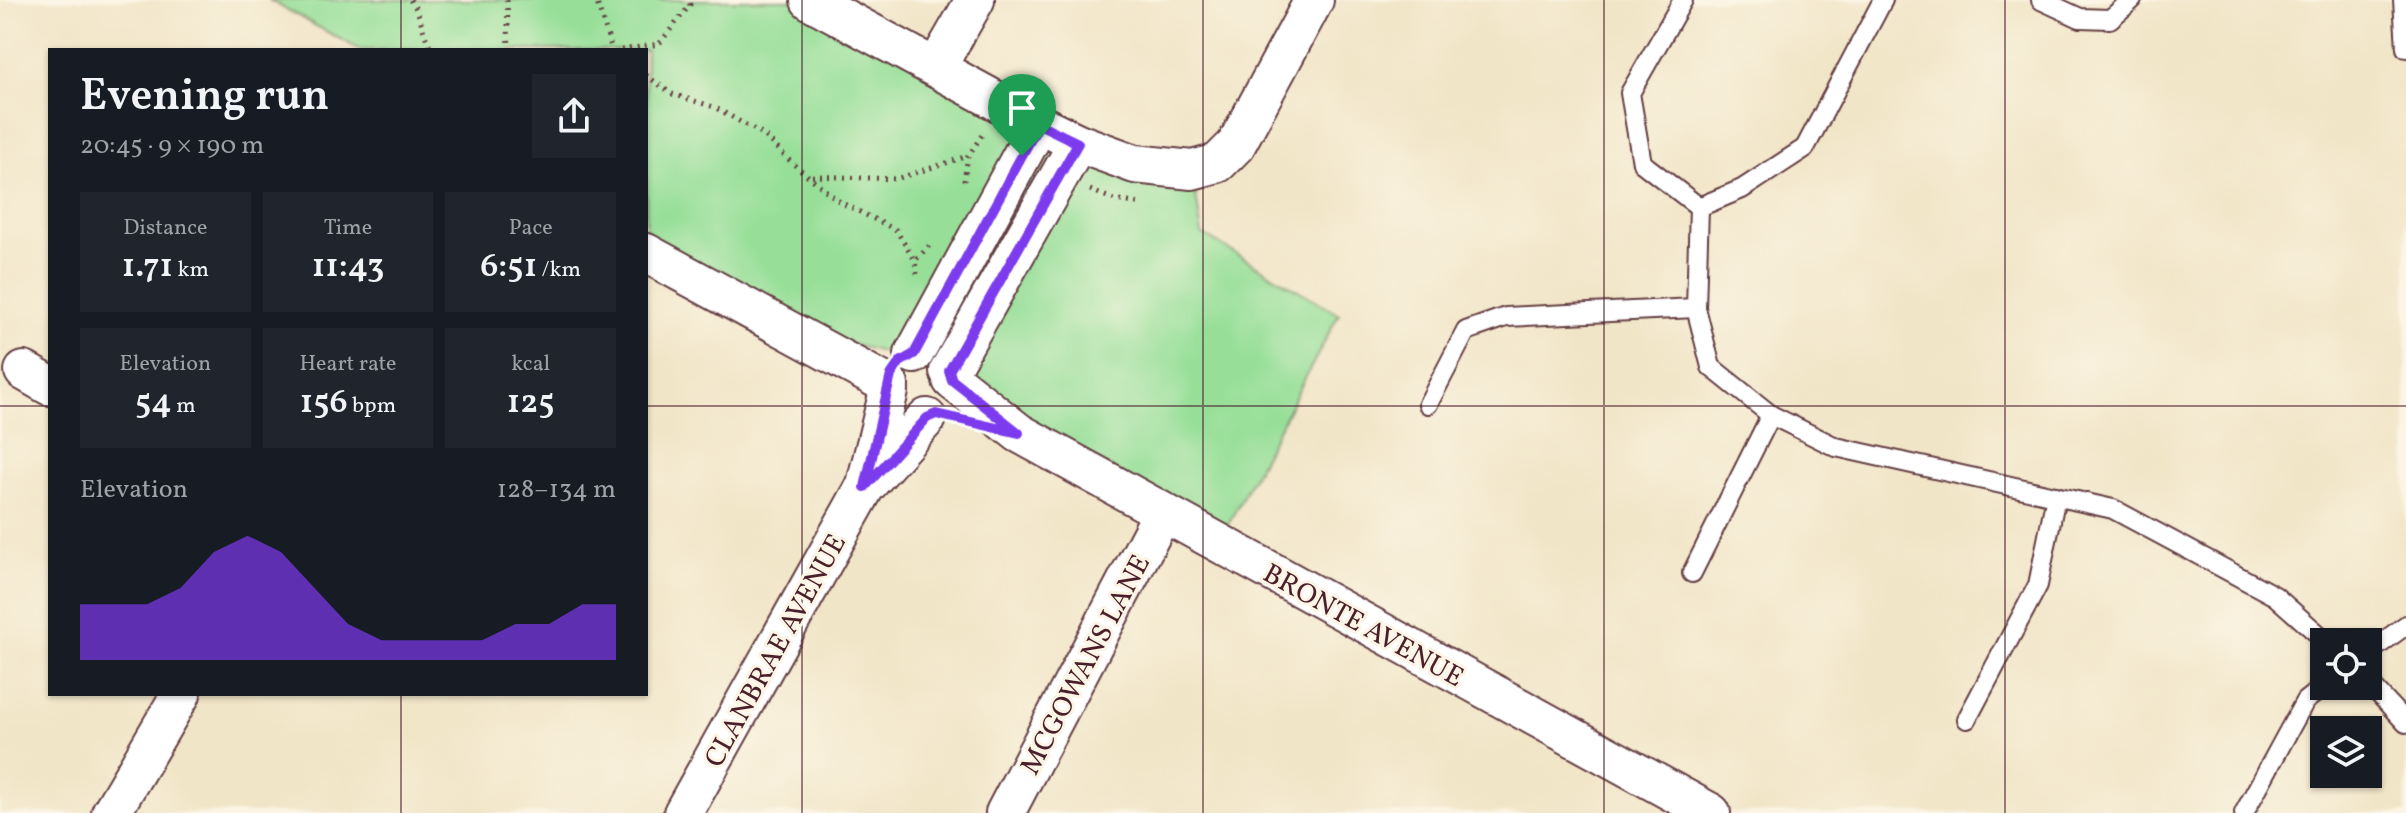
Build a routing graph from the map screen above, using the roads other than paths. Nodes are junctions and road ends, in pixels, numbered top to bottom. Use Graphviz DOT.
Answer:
graph roads {
  1 [pos="810,0"];
  2 [pos="975,0"];
  3 [pos="1314,0"];
  4 [pos="1683,0"];
  5 [pos="1883,0"];
  6 [pos="2041,0"];
  7 [pos="2132,0"];
  8 [pos="2403,0"];
  9 [pos="2406,48"];
  10 [pos="937,66"];
  11 [pos="1039,124"];
  12 [pos="1078,143"];
  13 [pos="1699,207"];
  14 [pos="648,254"];
  15 [pos="1696,308"];
  16 [pos="900,372"];
  17 [pos="951,376"];
  18 [pos="1428,404"];
  19 [pos="1771,415"];
  20 [pos="932,416"];
  21 [pos="1019,433"];
  22 [pos="865,487"];
  23 [pos="2056,496"];
  24 [pos="1162,514"];
  25 [pos="1692,573"];
  26 [pos="2406,625"];
  27 [pos="2311,628"];
  28 [pos="2382,643"];
  29 [pos="180,696"];
  30 [pos="2310,697"];
  31 [pos="2382,697"];
  32 [pos="1967,719"];
  33 [pos="2406,723"];
  34 [pos="111,813"];
  35 [pos="683,813"];
  36 [pos="1005,813"];
  37 [pos="1711,813"];
  38 [pos="2244,813"];
  1 -- 10 [label="street"];
  2 -- 10 [label="street"];
  3 -- 12 [label="street"];
  4 -- 13 [label="lane"];
  5 -- 13 [label="lane"];
  6 -- 7 [label="lane"];
  8 -- 9 [label="lane"];
  10 -- 11 [label="street"];
  11 -- 12 [label="street"];
  11 -- 16 [label="street, CLANBRAE AVENUE"];
  12 -- 17 [label="street"];
  13 -- 15 [label="lane"];
  14 -- 16 [label="street"];
  15 -- 18 [label="lane"];
  15 -- 19 [label="lane"];
  16 -- 17 [label="street"];
  16 -- 20 [label="street"];
  16 -- 22 [label="street, CLANBRAE AVENUE"];
  17 -- 20 [label="street"];
  17 -- 21 [label="street, BRONTE AVENUE"];
  19 -- 23 [label="lane"];
  19 -- 25 [label="lane"];
  20 -- 21 [label="street, BRONTE AVENUE"];
  20 -- 22 [label="street, CLANBRAE AVENUE"];
  21 -- 24 [label="street, BRONTE AVENUE"];
  22 -- 35 [label="street, CLANBRAE AVENUE"];
  23 -- 27 [label="lane"];
  23 -- 32 [label="lane"];
  24 -- 36 [label="street, MCGOWANS LANE"];
  24 -- 37 [label="street, BRONTE AVENUE"];
  26 -- 28 [label="lane"];
  29 -- 34 [label="street"];
  30 -- 38 [label="lane"];
  31 -- 33 [label="lane"];
}
